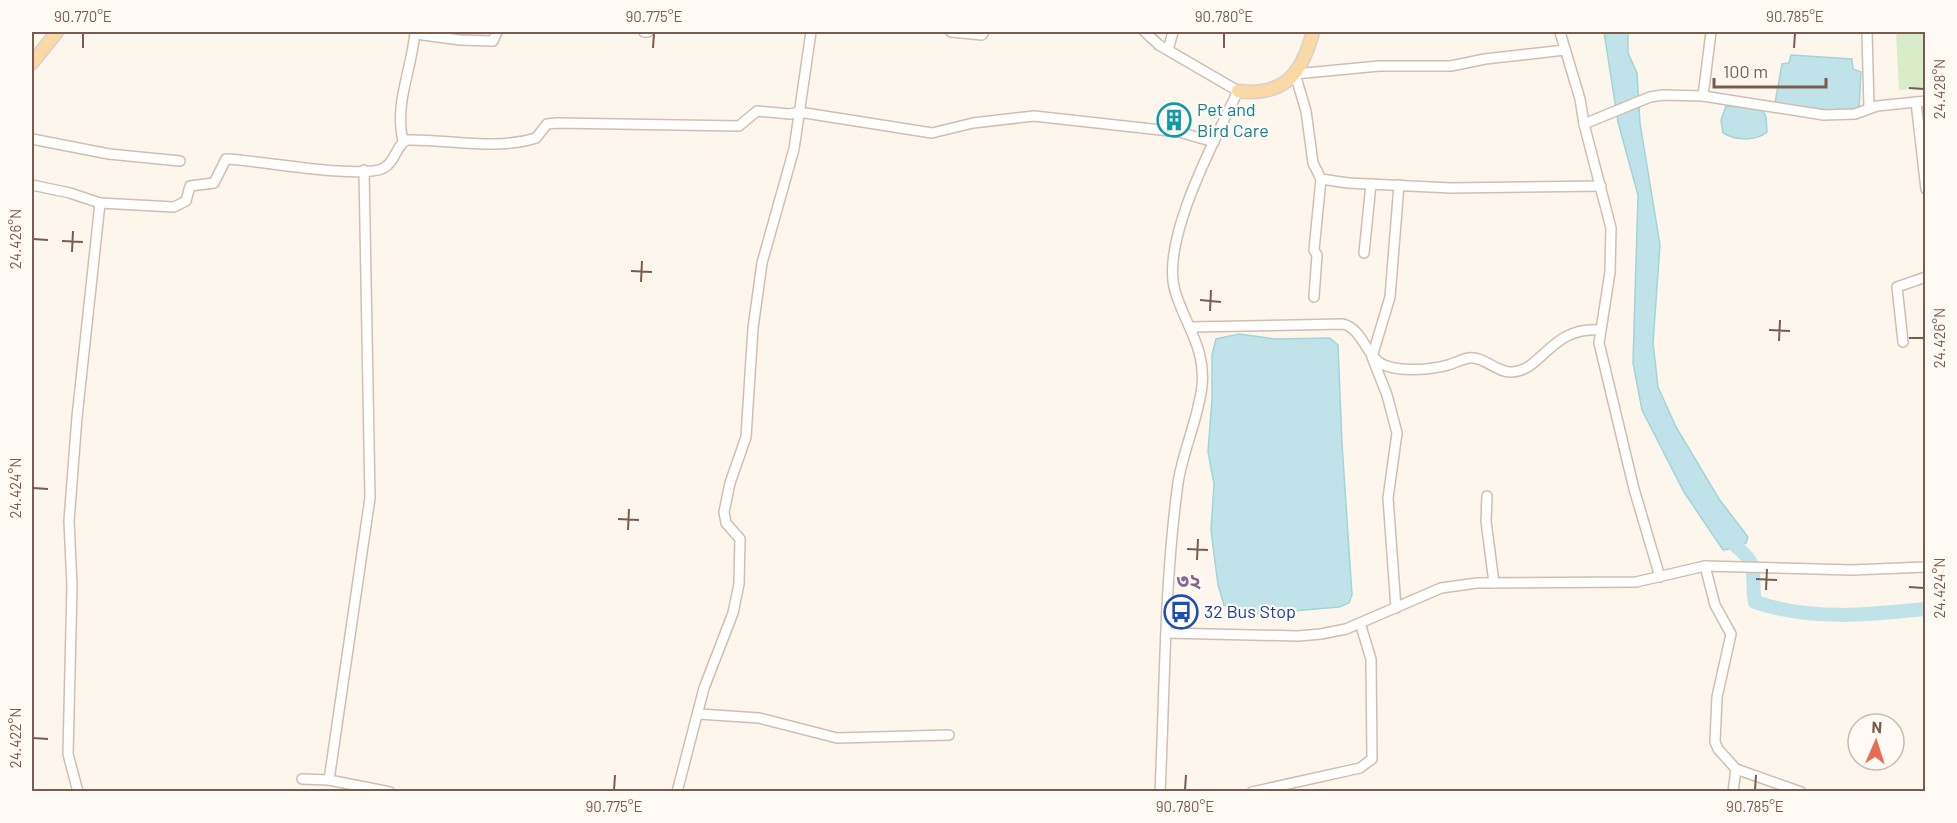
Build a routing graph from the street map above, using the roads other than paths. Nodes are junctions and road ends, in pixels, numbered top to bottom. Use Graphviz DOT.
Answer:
graph roads {
  1 [pos="57,32"];
  2 [pos="497,32"];
  3 [pos="811,32"];
  4 [pos="951,32"];
  5 [pos="984,32"];
  6 [pos="1145,32"];
  7 [pos="1173,32"];
  8 [pos="1313,32"];
  9 [pos="1560,32"];
  10 [pos="1711,32"];
  11 [pos="1867,32"];
  12 [pos="416,33"];
  13 [pos="1168,50"];
  14 [pos="1565,50"];
  15 [pos="32,63"];
  16 [pos="1295,74"];
  17 [pos="1238,91"];
  18 [pos="1703,96"];
  19 [pos="1921,102"];
  20 [pos="1869,108"];
  21 [pos="800,112"];
  22 [pos="1584,124"];
  23 [pos="32,139"];
  24 [pos="403,141"];
  25 [pos="1214,142"];
  26 [pos="180,161"];
  27 [pos="364,170"];
  28 [pos="1322,179"];
  29 [pos="1371,184"];
  30 [pos="32,185"];
  31 [pos="1399,185"];
  32 [pos="1601,186"];
  33 [pos="1926,189"];
  34 [pos="100,203"];
  35 [pos="1364,253"];
  36 [pos="1926,277"];
  37 [pos="1314,297"];
  38 [pos="1192,327"];
  39 [pos="1600,330"];
  40 [pos="1903,342"];
  41 [pos="1372,357"];
  42 [pos="1487,496"];
  43 [pos="1710,566"];
  44 [pos="1926,567"];
  45 [pos="1660,577"];
  46 [pos="1494,583"];
  47 [pos="1396,608"];
  48 [pos="1360,623"];
  49 [pos="1167,633"];
  50 [pos="699,714"];
  51 [pos="949,735"];
  52 [pos="1736,769"];
  53 [pos="302,779"];
  54 [pos="329,780"];
  55 [pos="78,792"];
  56 [pos="390,792"];
  57 [pos="677,792"];
  58 [pos="1160,792"];
  59 [pos="1252,792"];
  60 [pos="1733,792"];
  61 [pos="1801,792"];
  1 -- 15 [label="main road"];
  2 -- 12 [label="street"];
  3 -- 21 [label="street"];
  4 -- 5 [label="street"];
  6 -- 13 [label="street"];
  7 -- 13 [label="street"];
  8 -- 16 [label="main road"];
  9 -- 14 [label="street"];
  10 -- 18 [label="street"];
  11 -- 20 [label="street"];
  12 -- 24 [label="street"];
  13 -- 17 [label="street"];
  14 -- 16 [label="street"];
  14 -- 22 [label="street"];
  16 -- 17 [label="main road"];
  16 -- 28 [label="street"];
  17 -- 25 [label="street"];
  18 -- 20 [label="street"];
  18 -- 22 [label="street"];
  19 -- 20 [label="street"];
  19 -- 33 [label="street"];
  21 -- 24 [label="street"];
  21 -- 25 [label="street"];
  21 -- 50 [label="street"];
  22 -- 32 [label="street"];
  23 -- 26 [label="street"];
  24 -- 27 [label="street"];
  25 -- 38 [label="street"];
  27 -- 34 [label="street"];
  27 -- 54 [label="street"];
  28 -- 29 [label="street"];
  28 -- 37 [label="street"];
  29 -- 31 [label="street"];
  29 -- 35 [label="street"];
  30 -- 34 [label="street"];
  31 -- 32 [label="street"];
  31 -- 41 [label="street"];
  32 -- 39 [label="street"];
  34 -- 55 [label="street"];
  36 -- 40 [label="street"];
  38 -- 41 [label="street"];
  38 -- 49 [label="street"];
  39 -- 41 [label="street"];
  39 -- 45 [label="street"];
  41 -- 47 [label="street"];
  42 -- 46 [label="street"];
  43 -- 44 [label="street"];
  43 -- 45 [label="street"];
  43 -- 52 [label="street"];
  45 -- 46 [label="street"];
  46 -- 47 [label="street"];
  47 -- 48 [label="street"];
  48 -- 49 [label="street"];
  48 -- 59 [label="street"];
  49 -- 58 [label="street"];
  50 -- 51 [label="street"];
  50 -- 57 [label="street"];
  52 -- 60 [label="street"];
  52 -- 61 [label="street"];
  53 -- 54 [label="street"];
  54 -- 56 [label="street"];
}
